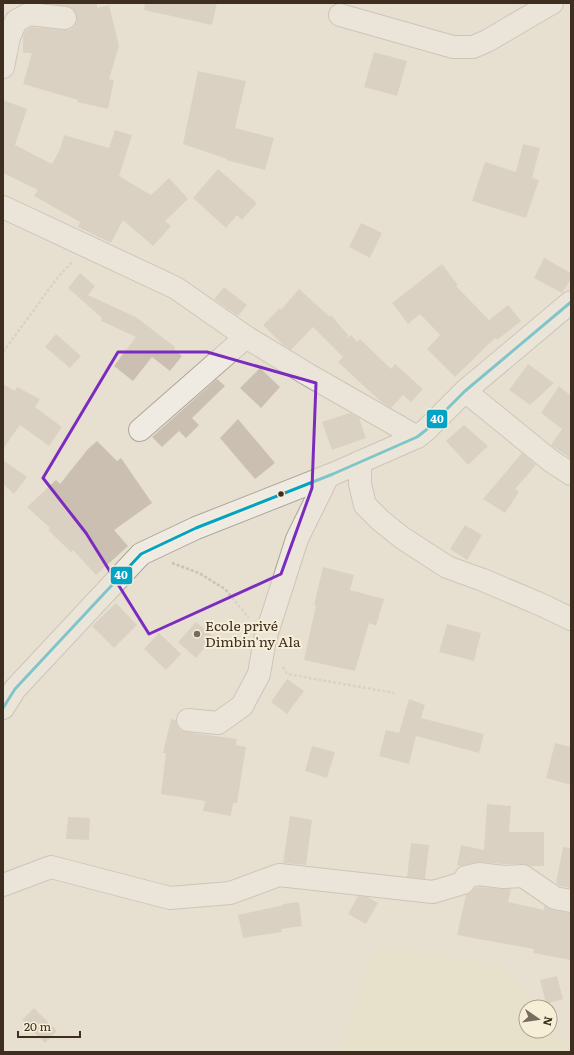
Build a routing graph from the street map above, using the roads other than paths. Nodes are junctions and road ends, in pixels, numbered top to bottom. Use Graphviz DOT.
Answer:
graph roads {
  1 [pos="552,3"];
  2 [pos="340,15"];
  3 [pos="65,18"];
  4 [pos="3,67"];
  5 [pos="3,206"];
  6 [pos="571,302"];
  7 [pos="246,337"];
  8 [pos="465,391"];
  9 [pos="140,430"];
  10 [pos="417,437"];
  11 [pos="360,462"];
  12 [pos="571,474"];
  13 [pos="328,476"];
  14 [pos="571,619"];
  15 [pos="9,683"];
  16 [pos="3,708"];
  17 [pos="188,720"];
  18 [pos="3,885"];
  19 [pos="571,901"];
  1 -- 2 [label="street"];
  3 -- 4 [label="street"];
  5 -- 7 [label="street"];
  6 -- 8 [label="street"];
  7 -- 9 [label="street"];
  7 -- 10 [label="street"];
  8 -- 10 [label="street"];
  8 -- 12 [label="street"];
  10 -- 11 [label="street"];
  11 -- 13 [label="street"];
  11 -- 14 [label="street"];
  13 -- 15 [label="street"];
  13 -- 17 [label="street"];
  15 -- 16 [label="street"];
  18 -- 19 [label="street"];
}
